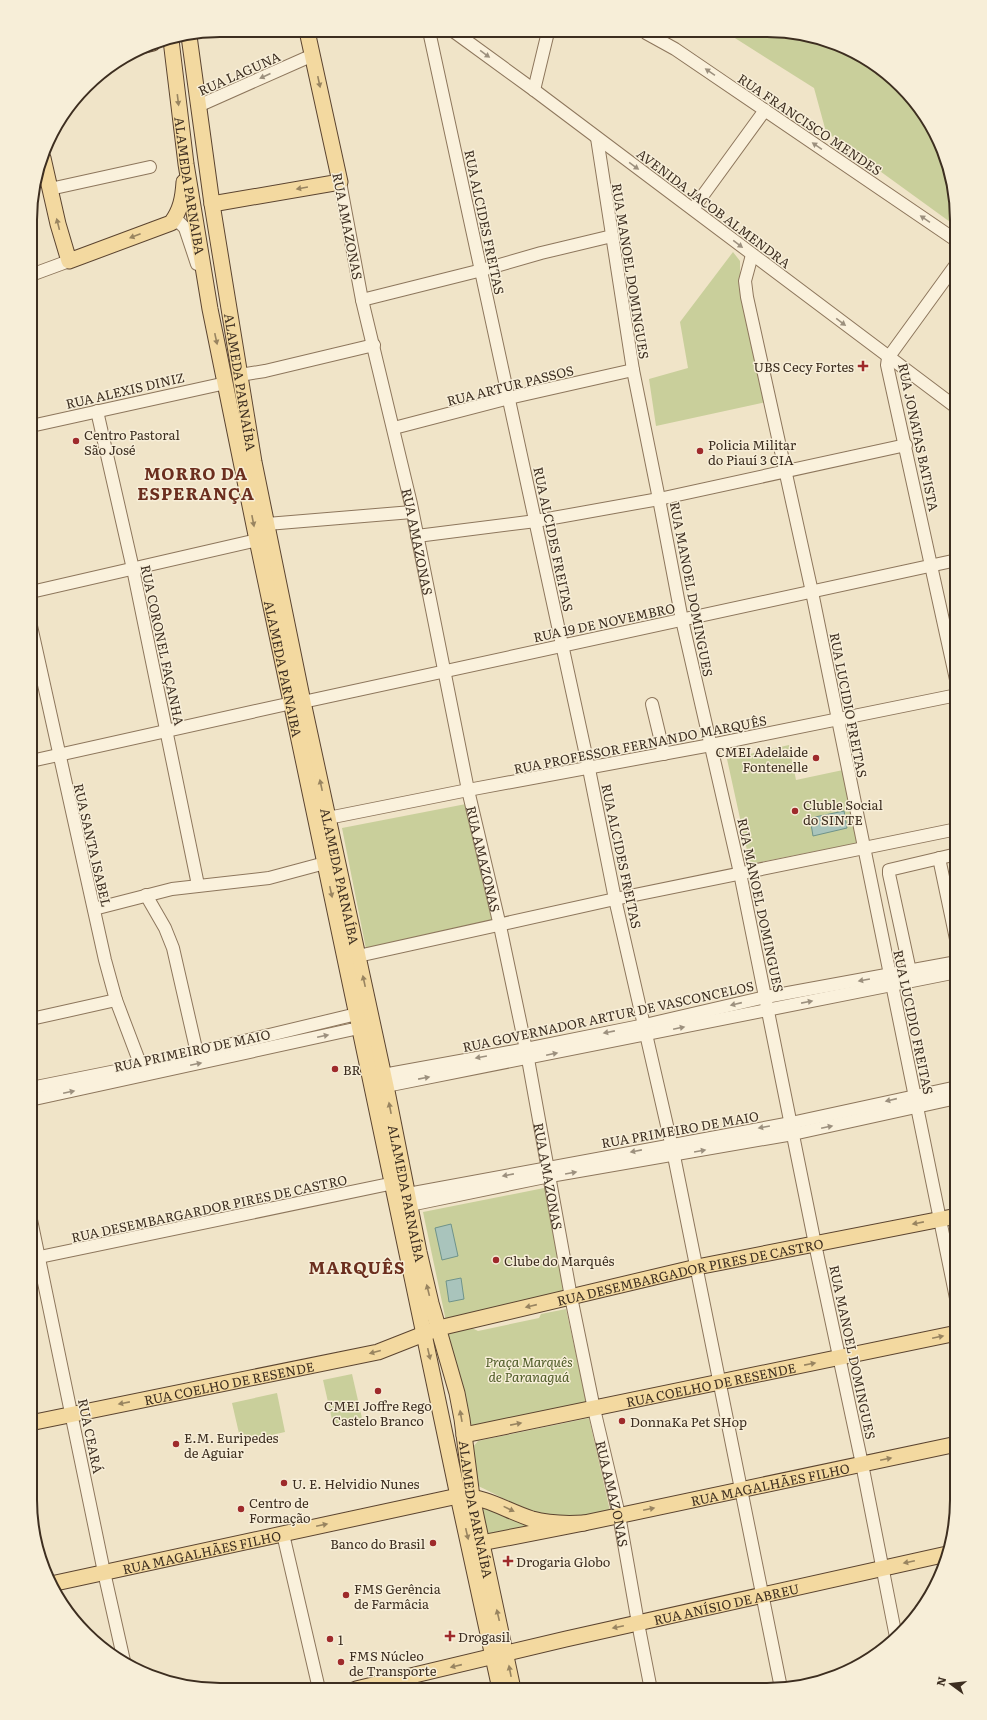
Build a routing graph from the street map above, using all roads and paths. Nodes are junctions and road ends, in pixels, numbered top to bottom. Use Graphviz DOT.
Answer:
graph roads {
  1 [pos="309,37"];
  2 [pos="430,37"];
  3 [pos="461,37"];
  4 [pos="547,37"];
  5 [pos="654,37"];
  6 [pos="190,40"];
  7 [pos="171,43"];
  8 [pos="313,55"];
  9 [pos="534,90"];
  10 [pos="198,106"];
  11 [pos="765,110"];
  12 [pos="597,138"];
  13 [pos="617,153"];
  14 [pos="186,164"];
  15 [pos="150,166"];
  16 [pos="45,167"];
  17 [pos="603,178"];
  18 [pos="340,182"];
  19 [pos="50,188"];
  20 [pos="212,204"];
  21 [pos="693,209"];
  22 [pos="171,223"];
  23 [pos="612,236"];
  24 [pos="950,236"];
  25 [pos="752,255"];
  26 [pos="69,261"];
  27 [pos="482,270"];
  28 [pos="37,273"];
  29 [pos="950,273"];
  30 [pos="362,300"];
  31 [pos="210,309"];
  32 [pos="374,345"];
  33 [pos="888,358"];
  34 [pos="633,370"];
  35 [pos="240,375"];
  36 [pos="226,383"];
  37 [pos="509,398"];
  38 [pos="950,403"];
  39 [pos="98,411"];
  40 [pos="37,425"];
  41 [pos="394,428"];
  42 [pos="906,445"];
  43 [pos="785,471"];
  44 [pos="659,499"];
  45 [pos="412,512"];
  46 [pos="536,521"];
  47 [pos="267,524"];
  48 [pos="417,536"];
  49 [pos="257,540"];
  50 [pos="950,562"];
  51 [pos="932,566"];
  52 [pos="133,569"];
  53 [pos="37,591"];
  54 [pos="812,592"];
  55 [pos="682,620"];
  56 [pos="562,645"];
  57 [pos="950,651"];
  58 [pos="37,655"];
  59 [pos="444,672"];
  60 [pos="950,697"];
  61 [pos="298,703"];
  62 [pos="652,704"];
  63 [pos="837,719"];
  64 [pos="166,730"];
  65 [pos="711,745"];
  66 [pos="664,754"];
  67 [pos="58,755"];
  68 [pos="37,760"];
  69 [pos="589,769"];
  70 [pos="468,790"];
  71 [pos="328,818"];
  72 [pos="950,830"];
  73 [pos="864,848"];
  74 [pos="950,855"];
  75 [pos="938,858"];
  76 [pos="325,863"];
  77 [pos="740,873"];
  78 [pos="198,885"];
  79 [pos="146,895"];
  80 [pos="615,899"];
  81 [pos="94,909"];
  82 [pos="950,912"];
  83 [pos="500,926"];
  84 [pos="358,956"];
  85 [pos="950,963"];
  86 [pos="910,971"];
  87 [pos="950,973"];
  88 [pos="890,980"];
  89 [pos="116,1000"];
  90 [pos="768,1003"];
  91 [pos="37,1018"];
  92 [pos="365,1019"];
  93 [pos="646,1030"];
  94 [pos="197,1053"];
  95 [pos="527,1054"];
  96 [pos="141,1066"];
  97 [pos="385,1081"];
  98 [pos="37,1087"];
  99 [pos="950,1089"];
  100 [pos="37,1098"];
  101 [pos="950,1099"];
  102 [pos="916,1101"];
  103 [pos="874,1104"];
  104 [pos="877,1116"];
  105 [pos="792,1128"];
  106 [pos="672,1150"];
  107 [pos="549,1172"];
  108 [pos="394,1184"];
  109 [pos="409,1200"];
  110 [pos="950,1217"];
  111 [pos="940,1219"];
  112 [pos="815,1244"];
  113 [pos="37,1258"];
  114 [pos="697,1267"];
  115 [pos="950,1268"];
  116 [pos="37,1271"];
  117 [pos="571,1297"];
  118 [pos="439,1328"];
  119 [pos="424,1333"];
  120 [pos="950,1334"];
  121 [pos="840,1358"];
  122 [pos="720,1382"];
  123 [pos="594,1409"];
  124 [pos="72,1414"];
  125 [pos="37,1422"];
  126 [pos="464,1435"];
  127 [pos="950,1445"];
  128 [pos="862,1464"];
  129 [pos="742,1489"];
  130 [pos="465,1496"];
  131 [pos="619,1515"];
  132 [pos="584,1523"];
  133 [pos="283,1534"];
  134 [pos="481,1543"];
  135 [pos="941,1555"];
  136 [pos="882,1568"];
  137 [pos="104,1572"];
  138 [pos="57,1583"];
  139 [pos="763,1595"];
  140 [pos="638,1623"];
  141 [pos="895,1632"];
  142 [pos="122,1655"];
  143 [pos="500,1655"];
  144 [pos="318,1683"];
  145 [pos="381,1683"];
  146 [pos="500,1683"];
  147 [pos="511,1683"];
  148 [pos="650,1683"];
  149 [pos="780,1683"];
  1 -- 8 [label="main road, RUA AMAZONAS"];
  2 -- 27 [label="street, RUA ALCIDES FREITAS"];
  3 -- 9 [label="street, AVENIDA JACOB ALMENDRA, one-way"];
  4 -- 9 [label="street"];
  11 -- 5 [label="street, RUA FRANCISCO MENDES, one-way"];
  6 -- 10 [label="main road, ALAMEDA PARNAÍBA"];
  7 -- 14 [label="main road, ALAMEDA PARNAIBA, one-way"];
  8 -- 10 [label="street, RUA LAGUNA, one-way"];
  8 -- 18 [label="main road, RUA AMAZONAS, one-way"];
  9 -- 12 [label="street, AVENIDA JACOB ALMENDRA"];
  10 -- 20 [label="main road, ALAMEDA PARNAÍBA"];
  11 -- 21 [label="street"];
  24 -- 11 [label="street, RUA FRANCISCO MENDES, one-way"];
  12 -- 13 [label="street, AVENIDA JACOB ALMENDRA"];
  12 -- 17 [label="street, RUA MANOEL DOMINGUES"];
  13 -- 17 [label="street, RUA MANOEL DOMINGUES"];
  13 -- 21 [label="street, AVENIDA JACOB ALMENDRA, one-way"];
  14 -- 22 [label="main road"];
  14 -- 31 [label="main road, ALAMEDA PARNAIBA"];
  15 -- 19 [label="street"];
  16 -- 19 [label="main road"];
  17 -- 23 [label="street, RUA MANOEL DOMINGUES"];
  18 -- 20 [label="main road, one-way"];
  18 -- 30 [label="street, RUA AMAZONAS"];
  26 -- 19 [label="main road, one-way"];
  20 -- 35 [label="main road, ALAMEDA PARNAÍBA"];
  21 -- 25 [label="street, AVENIDA JACOB ALMENDRA, one-way"];
  22 -- 26 [label="main road, one-way"];
  22 -- 31 [label="street, ALAMEDA PARNAIBA"];
  23 -- 27 [label="street"];
  23 -- 34 [label="street, RUA MANOEL DOMINGUES"];
  25 -- 33 [label="street, AVENIDA JACOB ALMENDRA, one-way"];
  25 -- 43 [label="street, RUA LUCIDIO FREITAS"];
  26 -- 28 [label="street"];
  27 -- 30 [label="street"];
  27 -- 37 [label="street, RUA ALCIDES FREITAS"];
  29 -- 33 [label="street, RUA JONATAS BATISTA"];
  30 -- 32 [label="street, RUA AMAZONAS"];
  31 -- 36 [label="main road, ALAMEDA PARNAIBA, one-way"];
  32 -- 35 [label="street"];
  32 -- 41 [label="street, RUA AMAZONAS"];
  33 -- 38 [label="street, AVENIDA JACOB ALMENDRA"];
  33 -- 42 [label="street, RUA JONATAS BATISTA"];
  34 -- 37 [label="street, RUA ARTUR PASSOS"];
  34 -- 44 [label="street, RUA MANOEL DOMINGUES"];
  35 -- 47 [label="main road, ALAMEDA PARNAÍBA"];
  36 -- 39 [label="street, RUA ALEXIS DINIZ"];
  36 -- 49 [label="main road, ALAMEDA PARNAIBA, one-way"];
  37 -- 41 [label="street, RUA ARTUR PASSOS"];
  37 -- 46 [label="street, RUA ALCIDES FREITAS"];
  39 -- 40 [label="street, RUA ALEXIS DINIZ"];
  39 -- 52 [label="street, RUA CORONEL FAÇANHA"];
  41 -- 45 [label="street, RUA AMAZONAS"];
  42 -- 43 [label="street"];
  42 -- 51 [label="street, RUA JONATAS BATISTA"];
  43 -- 44 [label="street"];
  43 -- 54 [label="street, RUA LUCIDIO FREITAS"];
  44 -- 46 [label="street"];
  44 -- 55 [label="street, RUA MANOEL DOMINGUES"];
  45 -- 47 [label="street"];
  45 -- 48 [label="street, RUA AMAZONAS"];
  46 -- 48 [label="street"];
  46 -- 56 [label="street, RUA ALCIDES FREITAS"];
  47 -- 61 [label="main road, ALAMEDA PARNAÍBA"];
  48 -- 59 [label="street, RUA AMAZONAS"];
  49 -- 52 [label="street"];
  49 -- 61 [label="main road, ALAMEDA PARNAIBA"];
  50 -- 51 [label="street, RUA 19 DE NOVEMBRO"];
  51 -- 54 [label="street, RUA 19 DE NOVEMBRO"];
  51 -- 57 [label="street, RUA JONATAS BATISTA"];
  52 -- 53 [label="street"];
  52 -- 64 [label="street, RUA CORONEL FAÇANHA"];
  54 -- 55 [label="street, RUA 19 DE NOVEMBRO"];
  54 -- 63 [label="street, RUA LUCIDIO FREITAS"];
  55 -- 56 [label="street, RUA 19 DE NOVEMBRO"];
  55 -- 65 [label="street, RUA MANOEL DOMINGUES"];
  56 -- 59 [label="street, RUA 19 DE NOVEMBRO"];
  56 -- 69 [label="street, RUA ALCIDES FREITAS"];
  58 -- 67 [label="street, RUA SANTA ISABEL"];
  59 -- 61 [label="street, RUA 19 DE NOVEMBRO"];
  59 -- 70 [label="street, RUA AMAZONAS"];
  60 -- 63 [label="street, RUA PROFESSOR FERNANDO MARQUÊS"];
  61 -- 64 [label="street, RUA 19 DE NOVEMBRO"];
  71 -- 61 [label="main road, ALAMEDA PARNAÍBA, one-way"];
  61 -- 76 [label="main road, ALAMEDA PARNAIBA"];
  62 -- 66 [label="street"];
  63 -- 65 [label="street, RUA PROFESSOR FERNANDO MARQUÊS"];
  63 -- 73 [label="street, RUA LUCIDIO FREITAS"];
  64 -- 67 [label="street, RUA 19 DE NOVEMBRO"];
  64 -- 78 [label="street, RUA CORONEL FAÇANHA"];
  65 -- 66 [label="street, RUA PROFESSOR FERNANDO MARQUÊS"];
  65 -- 77 [label="street, RUA MANOEL DOMINGUES"];
  66 -- 69 [label="street, RUA PROFESSOR FERNANDO MARQUÊS"];
  67 -- 68 [label="street, RUA 19 DE NOVEMBRO"];
  67 -- 81 [label="street, RUA SANTA ISABEL"];
  69 -- 70 [label="street, RUA PROFESSOR FERNANDO MARQUÊS"];
  69 -- 80 [label="street, RUA ALCIDES FREITAS"];
  70 -- 71 [label="street, RUA PROFESSOR FERNANDO MARQUÊS"];
  70 -- 83 [label="street, RUA AMAZONAS"];
  71 -- 84 [label="main road, ALAMEDA PARNAÍBA"];
  72 -- 73 [label="street"];
  73 -- 77 [label="street"];
  73 -- 88 [label="street, RUA LUCIDIO FREITAS"];
  74 -- 75 [label="street"];
  75 -- 82 [label="street"];
  75 -- 86 [label="street"];
  76 -- 78 [label="street"];
  76 -- 92 [label="main road, ALAMEDA PARNAIBA, one-way"];
  77 -- 80 [label="street"];
  77 -- 90 [label="street, RUA MANOEL DOMINGUES"];
  78 -- 79 [label="street"];
  79 -- 81 [label="street"];
  79 -- 94 [label="street"];
  80 -- 83 [label="street"];
  80 -- 93 [label="street, RUA ALCIDES FREITAS"];
  81 -- 89 [label="street, RUA SANTA ISABEL"];
  83 -- 84 [label="street"];
  83 -- 95 [label="street, RUA AMAZONAS"];
  92 -- 84 [label="main road, ALAMEDA PARNAÍBA, one-way"];
  85 -- 86 [label="street, RUA GOVERNADOR ARTUR DE VASCONCELOS"];
  86 -- 88 [label="street, RUA GOVERNADOR ARTUR DE VASCONCELOS"];
  87 -- 88 [label="street, RUA GOVERNADOR ARTUR DE VASCONCELOS"];
  88 -- 90 [label="street, RUA GOVERNADOR ARTUR DE VASCONCELOS"];
  88 -- 102 [label="street, RUA LUCIDIO FREITAS"];
  89 -- 91 [label="street"];
  89 -- 96 [label="street, RUA SANTA ISABEL"];
  90 -- 93 [label="street, RUA GOVERNADOR ARTUR DE VASCONCELOS"];
  90 -- 105 [label="street, RUA MANOEL DOMINGUES"];
  92 -- 94 [label="street, RUA PRIMEIRO DE MAIO"];
  92 -- 97 [label="main road, ALAMEDA PARNAÍBA"];
  100 -- 92 [label="street, RUA PRIMEIRO DE MAIO, one-way"];
  92 -- 108 [label="main road, ALAMEDA PARNAÍBA"];
  93 -- 95 [label="street, RUA GOVERNADOR ARTUR DE VASCONCELOS"];
  93 -- 106 [label="street, RUA ALCIDES FREITAS"];
  94 -- 96 [label="street, RUA PRIMEIRO DE MAIO"];
  95 -- 97 [label="street, RUA GOVERNADOR ARTUR DE VASCONCELOS"];
  95 -- 107 [label="street, RUA AMAZONAS"];
  96 -- 98 [label="street, RUA PRIMEIRO DE MAIO"];
  109 -- 97 [label="main road, ALAMEDA PARNAÍBA, one-way"];
  99 -- 102 [label="street, RUA PRIMEIRO DE MAIO"];
  101 -- 102 [label="street, RUA PRIMEIRO DE MAIO"];
  102 -- 103 [label="street, RUA PRIMEIRO DE MAIO, one-way"];
  102 -- 104 [label="street, RUA PRIMEIRO DE MAIO"];
  102 -- 111 [label="street, RUA LUCIDIO FREITAS"];
  103 -- 104 [label="street"];
  103 -- 105 [label="street, RUA PRIMEIRO DE MAIO"];
  105 -- 104 [label="street, RUA PRIMEIRO DE MAIO, one-way"];
  105 -- 106 [label="street, RUA PRIMEIRO DE MAIO"];
  105 -- 112 [label="street, RUA MANOEL DOMINGUES"];
  106 -- 107 [label="street, RUA PRIMEIRO DE MAIO"];
  106 -- 114 [label="street, RUA ALCIDES FREITAS"];
  107 -- 109 [label="street, RUA PRIMEIRO DE MAIO"];
  107 -- 117 [label="street, RUA AMAZONAS"];
  108 -- 113 [label="street, RUA DESEMBARGARDOR PIRES DE CASTRO"];
  108 -- 119 [label="main road, ALAMEDA PARNAÍBA"];
  118 -- 109 [label="main road, ALAMEDA PARNAÍBA, one-way"];
  110 -- 111 [label="main road, RUA DESEMBARGADOR PIRES DE CASTRO"];
  111 -- 112 [label="main road, RUA DESEMBARGADOR PIRES DE CASTRO, one-way"];
  111 -- 115 [label="street, RUA LUCIDIO FREITAS"];
  112 -- 114 [label="main road, RUA DESEMBARGADOR PIRES DE CASTRO"];
  112 -- 121 [label="street, RUA MANOEL DOMINGUES"];
  114 -- 117 [label="main road, RUA DESEMBARGADOR PIRES DE CASTRO"];
  114 -- 122 [label="street, RUA ALCIDES FREITAS"];
  116 -- 124 [label="street, RUA CEARÁ"];
  117 -- 118 [label="main road, RUA DESEMBARGADOR PIRES DE CASTRO, one-way"];
  117 -- 123 [label="street, RUA AMAZONAS"];
  118 -- 119 [label="main road, RUA DESEMBARGADOR PIRES DE CASTRO"];
  126 -- 118 [label="main road, ALAMEDA PARNAÍBA, one-way"];
  119 -- 124 [label="main road, RUA COELHO DE RESENDE, one-way"];
  119 -- 130 [label="main road, ALAMEDA PARNAÍBA, one-way"];
  121 -- 120 [label="main road, RUA COELHO DE RESENDE, one-way"];
  122 -- 121 [label="main road, RUA COELHO DE RESENDE, one-way"];
  121 -- 128 [label="street, RUA MANOEL DOMINGUES"];
  122 -- 123 [label="main road, RUA COELHO DE RESENDE"];
  122 -- 129 [label="street, RUA ALCIDES FREITAS"];
  126 -- 123 [label="main road, RUA COELHO DE RESENDE, one-way"];
  123 -- 131 [label="street, RUA AMAZONAS"];
  124 -- 125 [label="main road, RUA COELHO DE RESENDE"];
  124 -- 137 [label="street, RUA CEARÁ"];
  126 -- 130 [label="main road, ALAMEDA PARNAÍBA"];
  128 -- 127 [label="main road, RUA MAGALHÃES FILHO, one-way"];
  128 -- 129 [label="main road, RUA MAGALHÃES FILHO"];
  128 -- 136 [label="street, RUA MANOEL DOMINGUES"];
  131 -- 129 [label="main road, RUA MAGALHÃES FILHO, one-way"];
  129 -- 139 [label="street, RUA ALCIDES FREITAS"];
  130 -- 132 [label="main road, RUA MAGALHÃES FILHO, one-way"];
  133 -- 130 [label="main road, RUA MAGALHÃES FILHO, one-way"];
  130 -- 134 [label="main road, ALAMEDA PARNAÍBA"];
  130 -- 143 [label="main road, ALAMEDA PARNAÍBA, one-way"];
  131 -- 132 [label="main road, RUA MAGALHÃES FILHO"];
  131 -- 140 [label="street, RUA AMAZONAS"];
  132 -- 134 [label="main road, RUA MAGALHÃES FILHO"];
  133 -- 137 [label="main road, RUA MAGALHÃES FILHO"];
  133 -- 144 [label="street"];
  143 -- 134 [label="main road, ALAMEDA PARNAÍBA, one-way"];
  135 -- 136 [label="main road, RUA ANÍSIO DE ABREU, one-way"];
  136 -- 139 [label="main road, RUA ANÍSIO DE ABREU"];
  136 -- 141 [label="street, RUA MANOEL DOMINGUES"];
  137 -- 138 [label="main road, RUA MAGALHÃES FILHO"];
  137 -- 142 [label="street, RUA CEARÁ"];
  139 -- 140 [label="main road, RUA ANÍSIO DE ABREU"];
  139 -- 149 [label="street, RUA ALCIDES FREITAS"];
  140 -- 143 [label="main road, RUA ANÍSIO DE ABREU, one-way"];
  140 -- 148 [label="street, RUA AMAZONAS"];
  143 -- 145 [label="main road, RUA ANÍSIO DE ABREU, one-way"];
  143 -- 146 [label="main road"];
  147 -- 143 [label="main road, ALAMEDA PARNAÍBA, one-way"];
}
